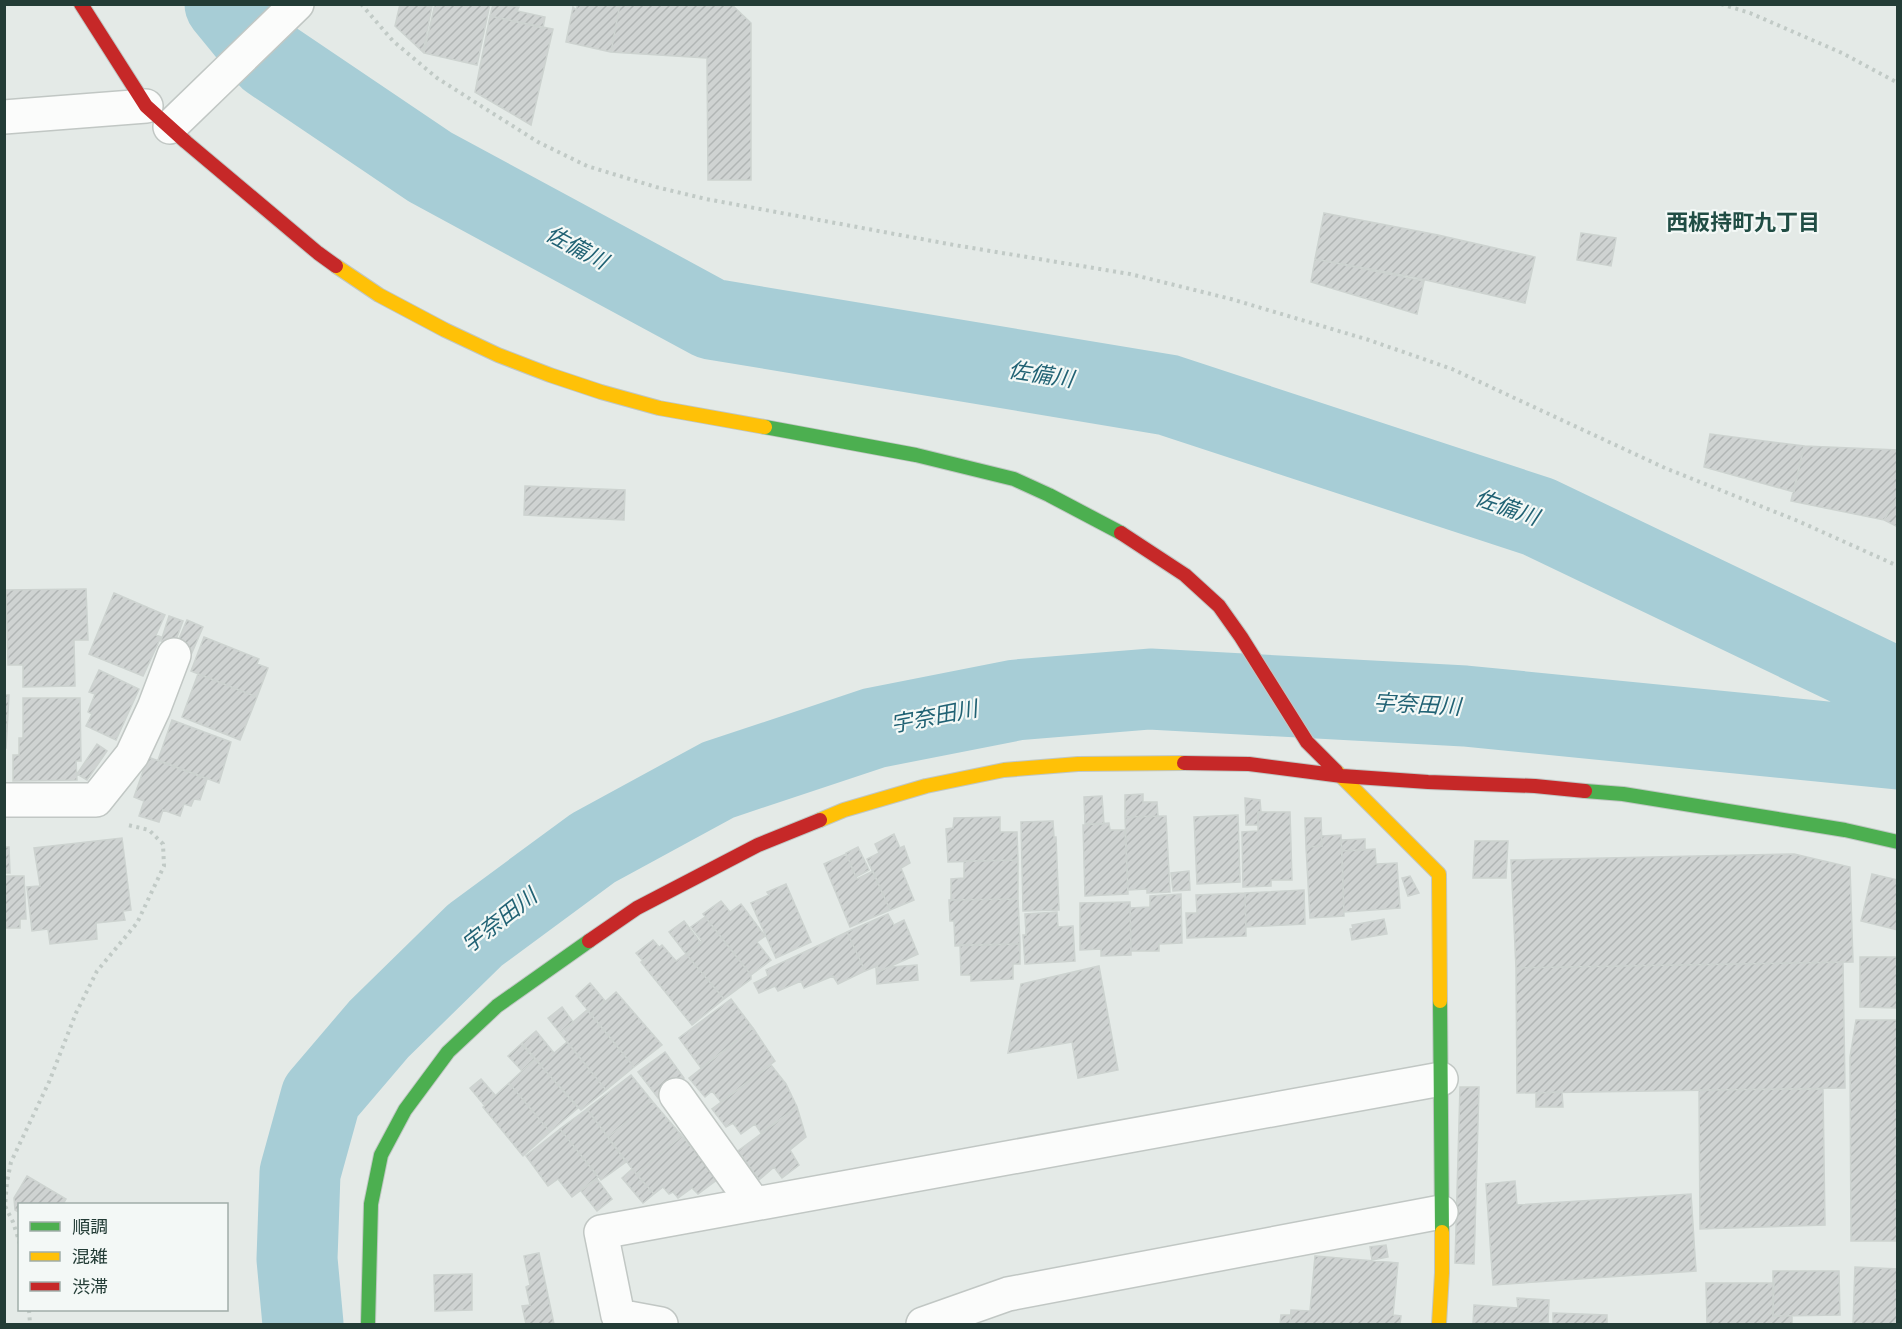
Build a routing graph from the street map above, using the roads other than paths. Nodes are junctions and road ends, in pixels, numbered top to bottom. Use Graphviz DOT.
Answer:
graph roads {
  1 [pos="81,4"];
  2 [pos="297,4"];
  3 [pos="146,106"];
  4 [pos="4,117"];
  5 [pos="170,127"];
  6 [pos="174,655"];
  7 [pos="1342,776"];
  8 [pos="4,800"];
  9 [pos="1898,842"];
  10 [pos="1440,1079"];
  11 [pos="676,1095"];
  12 [pos="754,1204"];
  13 [pos="1441,1212"];
  14 [pos="368,1324"];
  15 [pos="661,1324"];
  16 [pos="923,1324"];
  17 [pos="1439,1324"];
  1 -- 3 [label="street"];
  2 -- 5 [label="street"];
  3 -- 4 [label="street"];
  3 -- 5 [label="street"];
  5 -- 7 [label="street"];
  6 -- 8 [label="street"];
  7 -- 9 [label="street"];
  7 -- 10 [label="street"];
  7 -- 14 [label="street"];
  10 -- 12 [label="street"];
  10 -- 13 [label="street"];
  11 -- 12 [label="street"];
  12 -- 15 [label="street"];
  13 -- 16 [label="street"];
  13 -- 17 [label="street"];
}
